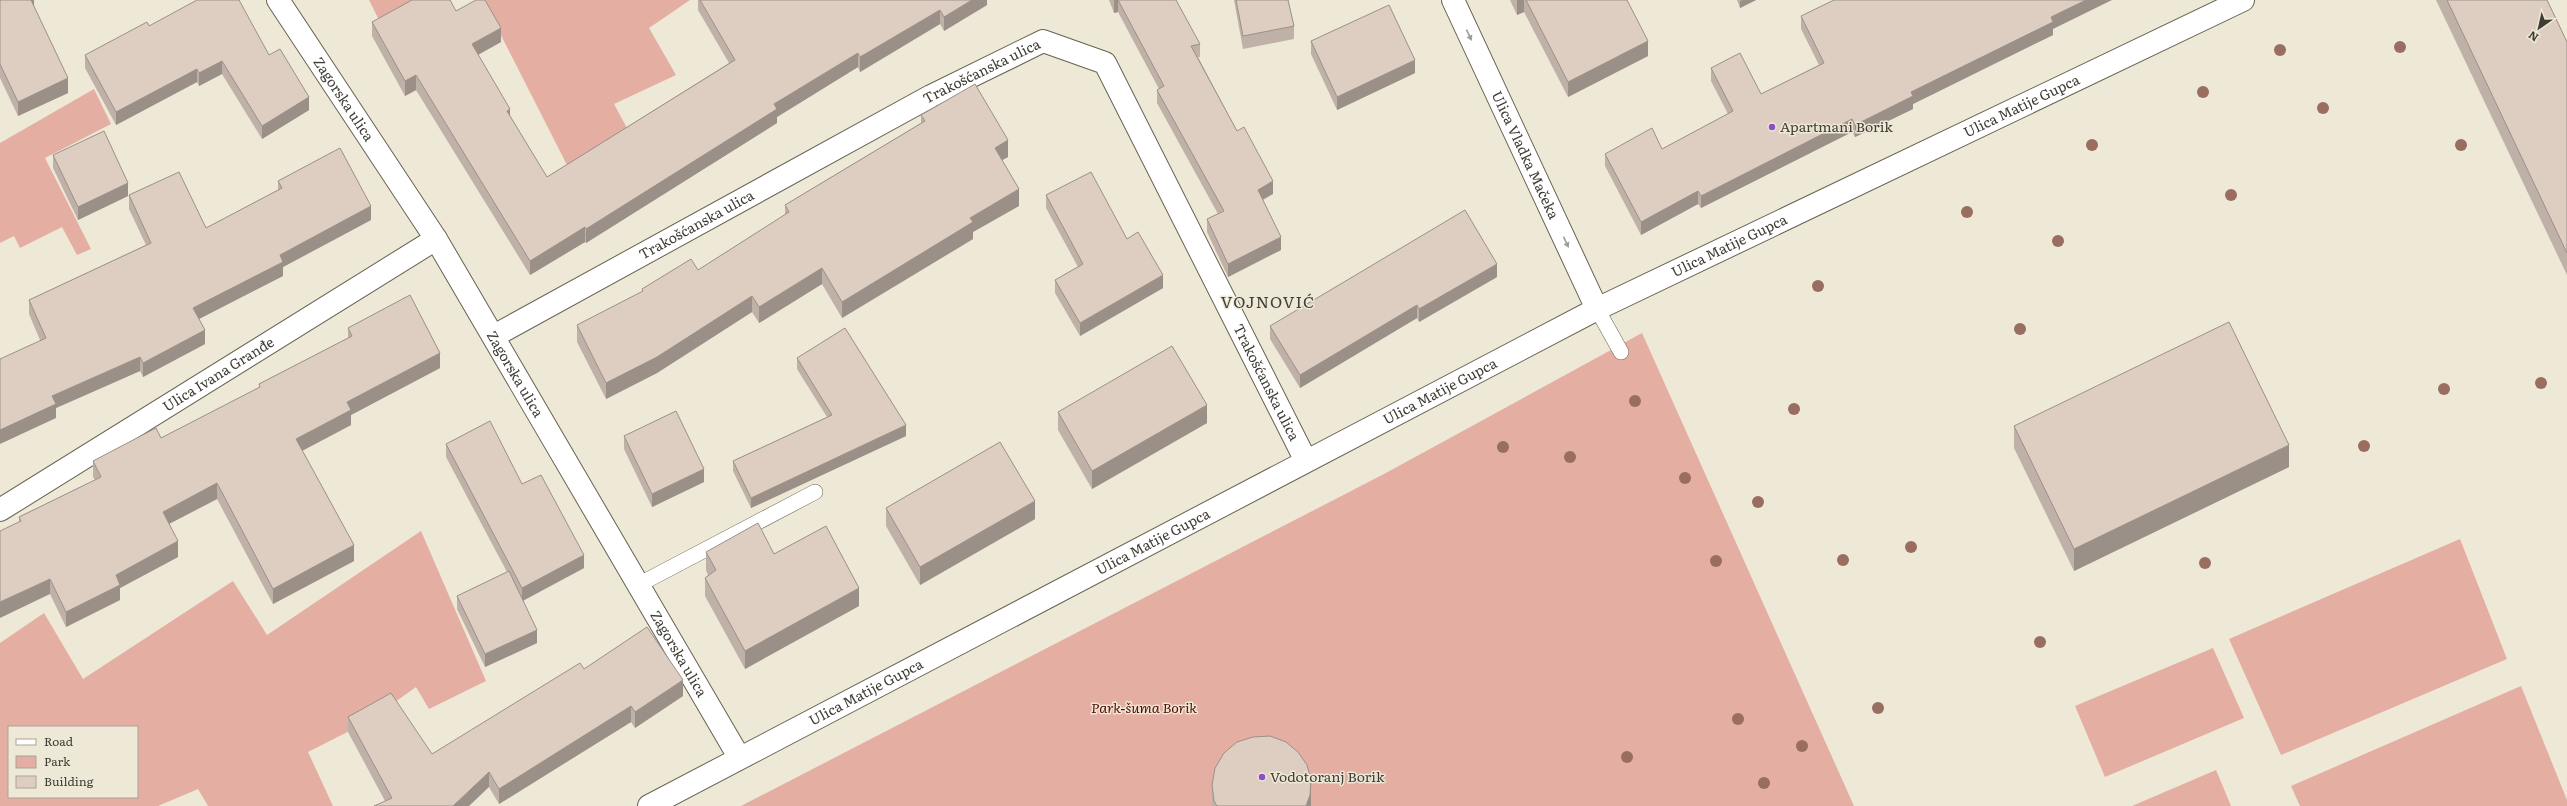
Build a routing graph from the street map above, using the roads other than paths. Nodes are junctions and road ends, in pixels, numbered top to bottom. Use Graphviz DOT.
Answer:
graph roads {
  1 [pos="278,0"];
  2 [pos="1453,0"];
  3 [pos="2243,0"];
  4 [pos="436,238"];
  5 [pos="1597,309"];
  6 [pos="494,336"];
  7 [pos="1621,352"];
  8 [pos="1306,461"];
  9 [pos="815,492"];
  10 [pos="0,510"];
  11 [pos="638,585"];
  12 [pos="739,758"];
  13 [pos="649,806"];
  1 -- 4 [label="street, Zagorska ulica"];
  2 -- 5 [label="street, Ulica Vladka Mačeka, one-way"];
  3 -- 5 [label="street, Ulica Matije Gupca"];
  4 -- 6 [label="street, Zagorska ulica"];
  4 -- 10 [label="street, Ulica Ivana Granđe"];
  5 -- 7 [label="lane"];
  5 -- 8 [label="street, Ulica Matije Gupca"];
  6 -- 8 [label="street, Trakošćanska ulica"];
  6 -- 11 [label="street, Zagorska ulica"];
  8 -- 12 [label="street, Ulica Matije Gupca"];
  9 -- 11 [label="lane"];
  11 -- 12 [label="street, Zagorska ulica"];
  12 -- 13 [label="street, Ulica Matije Gupca"];
}
